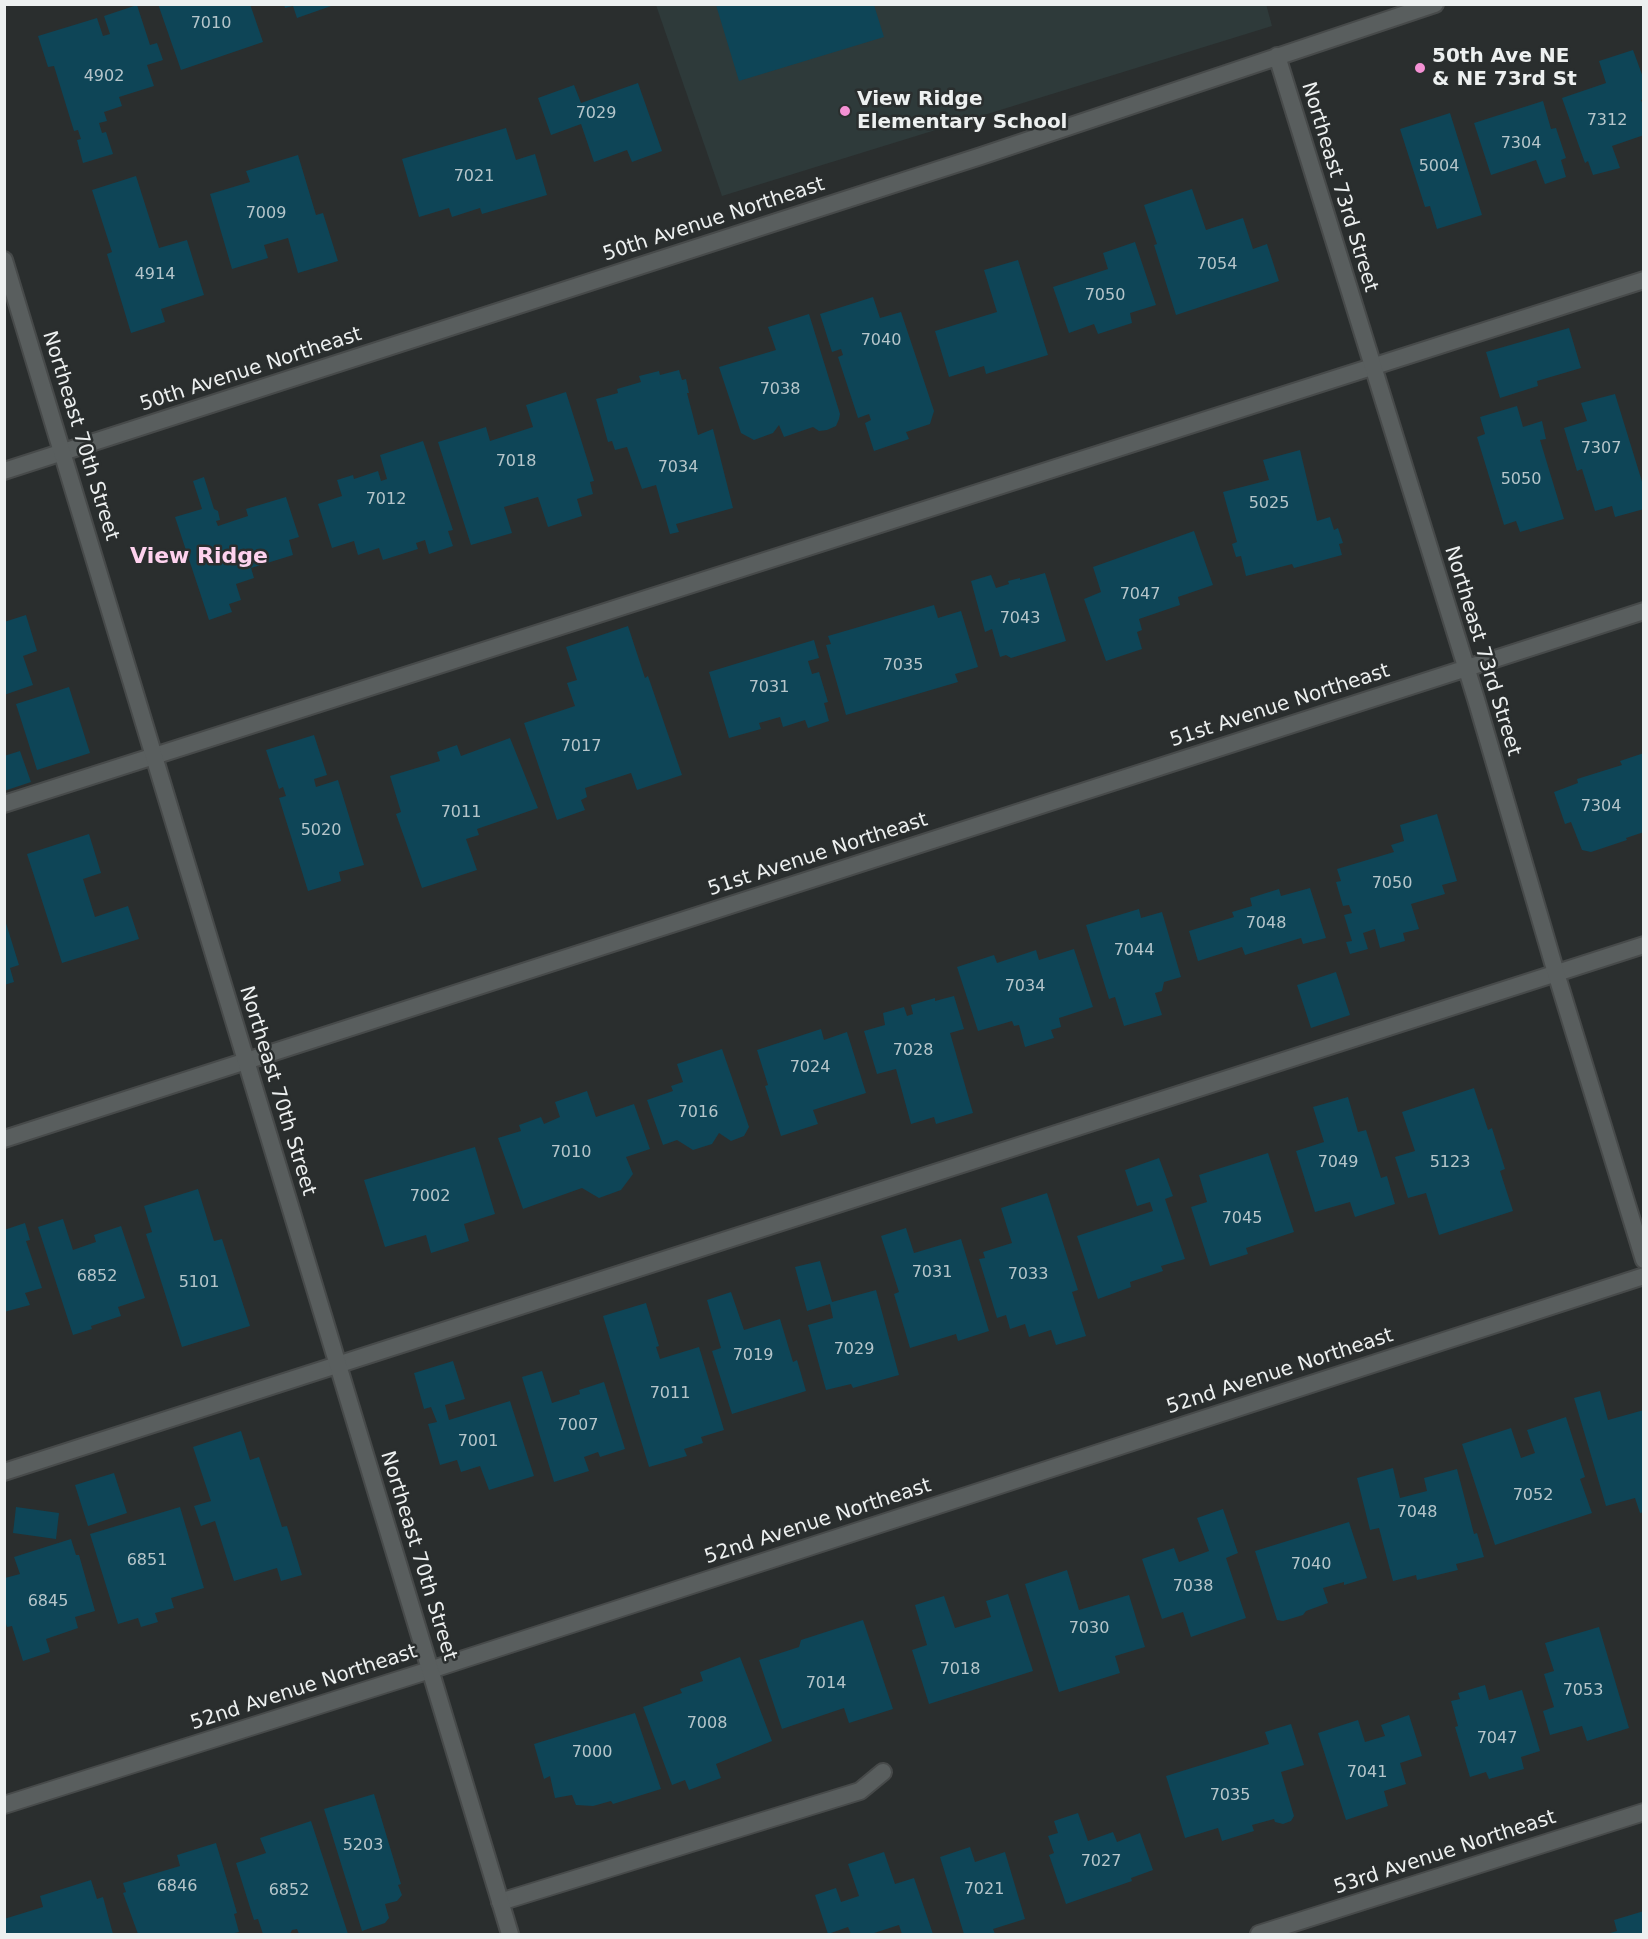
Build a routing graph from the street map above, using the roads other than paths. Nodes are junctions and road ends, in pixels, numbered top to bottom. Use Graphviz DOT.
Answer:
graph roads {
  1 [pos="1435,4"];
  2 [pos="1277,56"];
  3 [pos="4,260"];
  4 [pos="1644,280"];
  5 [pos="1373,368"];
  6 [pos="63,453"];
  7 [pos="4,471"];
  8 [pos="1644,611"];
  9 [pos="1466,668"];
  10 [pos="154,756"];
  11 [pos="4,804"];
  12 [pos="1644,945"];
  13 [pos="1556,973"];
  14 [pos="246,1062"];
  15 [pos="4,1139"];
  16 [pos="1644,1260"];
  17 [pos="1644,1276"];
  18 [pos="338,1365"];
  19 [pos="4,1472"];
  20 [pos="430,1670"];
  21 [pos="883,1772"];
  22 [pos="4,1805"];
  23 [pos="1644,1812"];
  24 [pos="500,1902"];
  25 [pos="510,1935"];
  26 [pos="1259,1935"];
  1 -- 2 [label="street, 50th Avenue Northeast"];
  2 -- 5 [label="street, Northeast 73rd Street"];
  2 -- 6 [label="street, 50th Avenue Northeast"];
  3 -- 6 [label="street, Northeast 70th Street"];
  4 -- 5 [label="street"];
  5 -- 9 [label="street, Northeast 73rd Street"];
  5 -- 10 [label="street"];
  6 -- 7 [label="street, 50th Avenue Northeast"];
  6 -- 10 [label="street, Northeast 70th Street"];
  8 -- 9 [label="street, 51st Avenue Northeast"];
  9 -- 13 [label="street, Northeast 73rd Street"];
  9 -- 14 [label="street, 51st Avenue Northeast"];
  10 -- 11 [label="street"];
  10 -- 14 [label="street, Northeast 70th Street"];
  12 -- 13 [label="street"];
  13 -- 16 [label="street, Northeast 73rd Street"];
  13 -- 18 [label="street"];
  14 -- 15 [label="street, 51st Avenue Northeast"];
  14 -- 18 [label="street, Northeast 70th Street"];
  17 -- 20 [label="street, 52nd Avenue Northeast"];
  18 -- 19 [label="street"];
  18 -- 20 [label="street, Northeast 70th Street"];
  20 -- 22 [label="street, 52nd Avenue Northeast"];
  20 -- 24 [label="street, Northeast 70th Street"];
  21 -- 24 [label="street"];
  23 -- 26 [label="street, 53rd Avenue Northeast"];
  24 -- 25 [label="street, Northeast 70th Street"];
}
